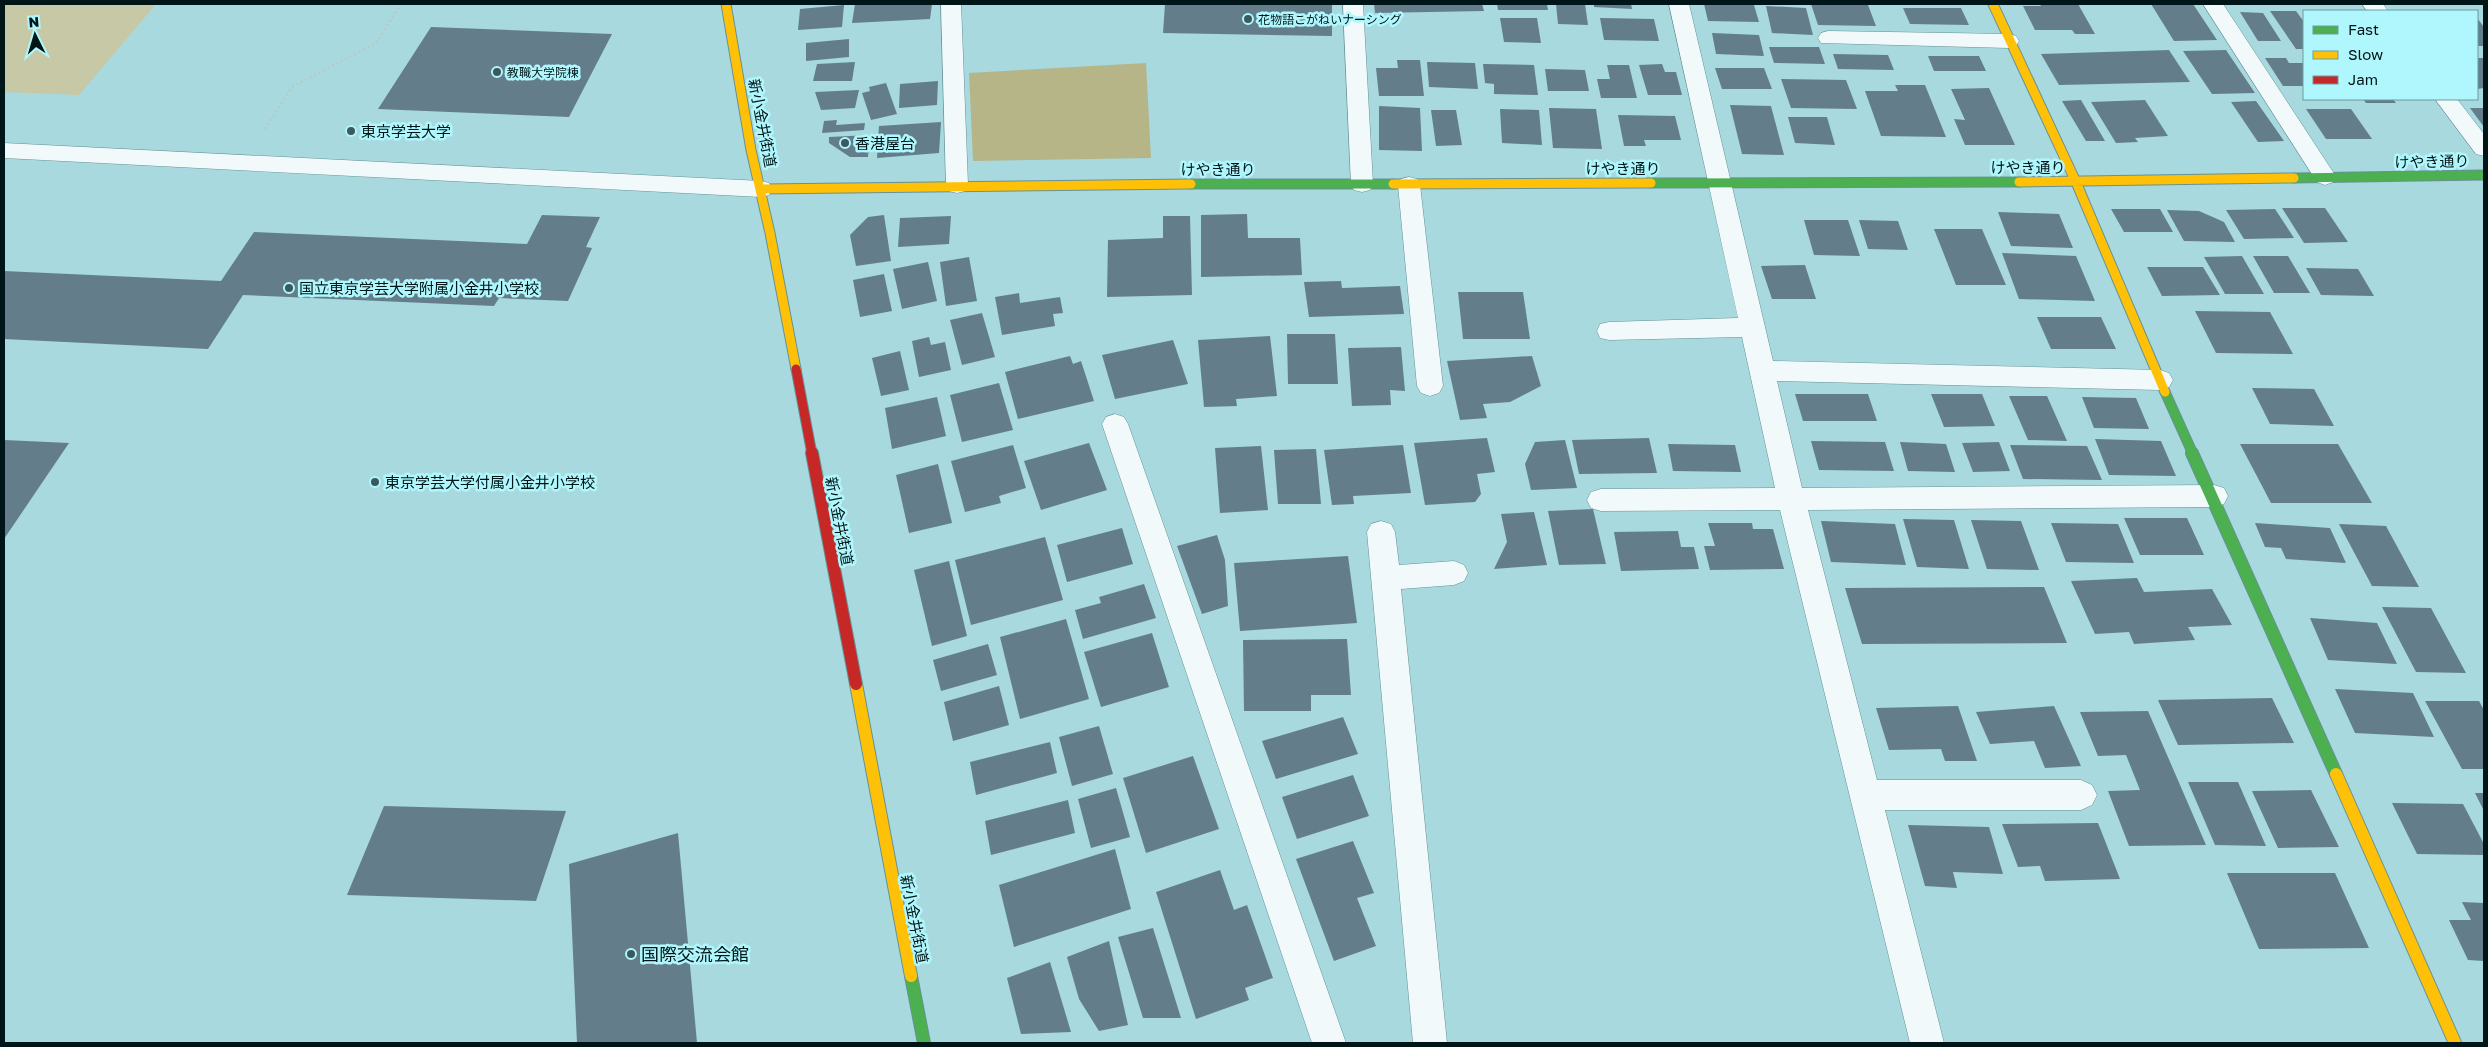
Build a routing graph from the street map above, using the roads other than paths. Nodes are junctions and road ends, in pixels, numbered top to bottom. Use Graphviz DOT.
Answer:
graph roads {
  1 [pos="726,4"];
  2 [pos="951,4"];
  3 [pos="1353,4"];
  4 [pos="1679,4"];
  5 [pos="1993,4"];
  6 [pos="2213,4"];
  7 [pos="1828,38"];
  8 [pos="2010,41"];
  9 [pos="2447,100"];
  10 [pos="2484,149"];
  11 [pos="4,150"];
  12 [pos="2484,175"];
  13 [pos="2325,177"];
  14 [pos="2076,182"];
  15 [pos="1720,183"];
  16 [pos="1362,184"];
  17 [pos="957,185"];
  18 [pos="1409,185"];
  19 [pos="761,189"];
  20 [pos="1752,327"];
  21 [pos="1609,331"];
  22 [pos="1763,371"];
  23 [pos="2160,380"];
  24 [pos="1430,386"];
  25 [pos="1115,424"];
  26 [pos="2214,496"];
  27 [pos="1791,498"];
  28 [pos="1601,500"];
  29 [pos="1381,532"];
  30 [pos="1454,573"];
  31 [pos="1386,578"];
  32 [pos="1865,795"];
  33 [pos="2081,795"];
  34 [pos="924,1043"];
  35 [pos="1329,1043"];
  36 [pos="1430,1043"];
  37 [pos="1928,1043"];
  38 [pos="2455,1043"];
  1 -- 19 [label="street, 新小金井街道"];
  2 -- 17 [label="lane"];
  3 -- 16 [label="lane"];
  4 -- 15 [label="lane"];
  5 -- 8 [label="street"];
  6 -- 13 [label="lane"];
  7 -- 8 [label="lane"];
  8 -- 14 [label="street"];
  9 -- 10 [label="lane"];
  11 -- 19 [label="lane"];
  12 -- 13 [label="street, けやき通り"];
  13 -- 14 [label="street, けやき通り"];
  14 -- 15 [label="street, けやき通り"];
  14 -- 23 [label="street"];
  15 -- 18 [label="street, けやき通り"];
  15 -- 20 [label="lane"];
  16 -- 17 [label="street, けやき通り"];
  16 -- 18 [label="street, けやき通り"];
  17 -- 19 [label="street, けやき通り"];
  18 -- 24 [label="lane"];
  19 -- 34 [label="street, 新小金井街道"];
  20 -- 21 [label="lane"];
  20 -- 22 [label="lane"];
  22 -- 23 [label="lane"];
  22 -- 27 [label="lane"];
  23 -- 26 [label="street"];
  25 -- 35 [label="lane"];
  26 -- 27 [label="lane"];
  26 -- 38 [label="street"];
  27 -- 28 [label="lane"];
  27 -- 32 [label="lane"];
  29 -- 31 [label="lane"];
  30 -- 31 [label="lane"];
  31 -- 36 [label="lane"];
  32 -- 33 [label="lane"];
  32 -- 37 [label="lane"];
}
